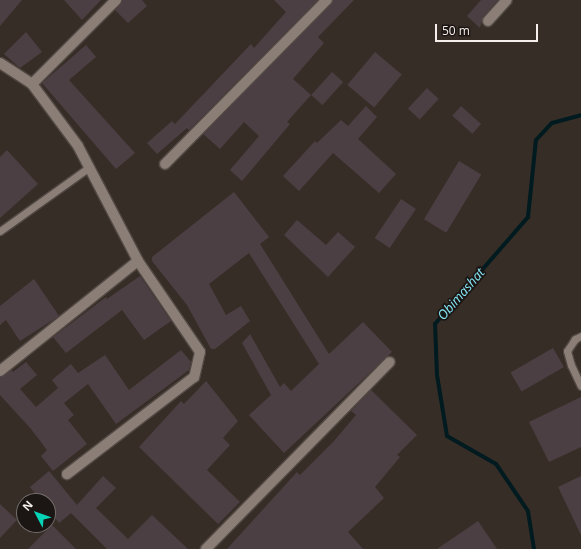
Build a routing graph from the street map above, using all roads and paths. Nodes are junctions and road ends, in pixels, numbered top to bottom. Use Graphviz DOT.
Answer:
graph roads {
  1 [pos="116,0"];
  2 [pos="327,0"];
  3 [pos="507,0"];
  4 [pos="488,21"];
  5 [pos="0,63"];
  6 [pos="32,84"];
  7 [pos="165,164"];
  8 [pos="88,168"];
  9 [pos="0,231"];
  10 [pos="138,261"];
  11 [pos="581,336"];
  12 [pos="390,362"];
  13 [pos="0,371"];
  14 [pos="581,386"];
  15 [pos="67,474"];
  16 [pos="206,549"];
  1 -- 6 [label="street"];
  2 -- 7 [label="street"];
  3 -- 4 [label="street"];
  5 -- 6 [label="street"];
  6 -- 8 [label="street"];
  8 -- 9 [label="lane"];
  8 -- 10 [label="street"];
  10 -- 13 [label="street"];
  10 -- 15 [label="street"];
  11 -- 14 [label="lane"];
  12 -- 16 [label="street"];
}
